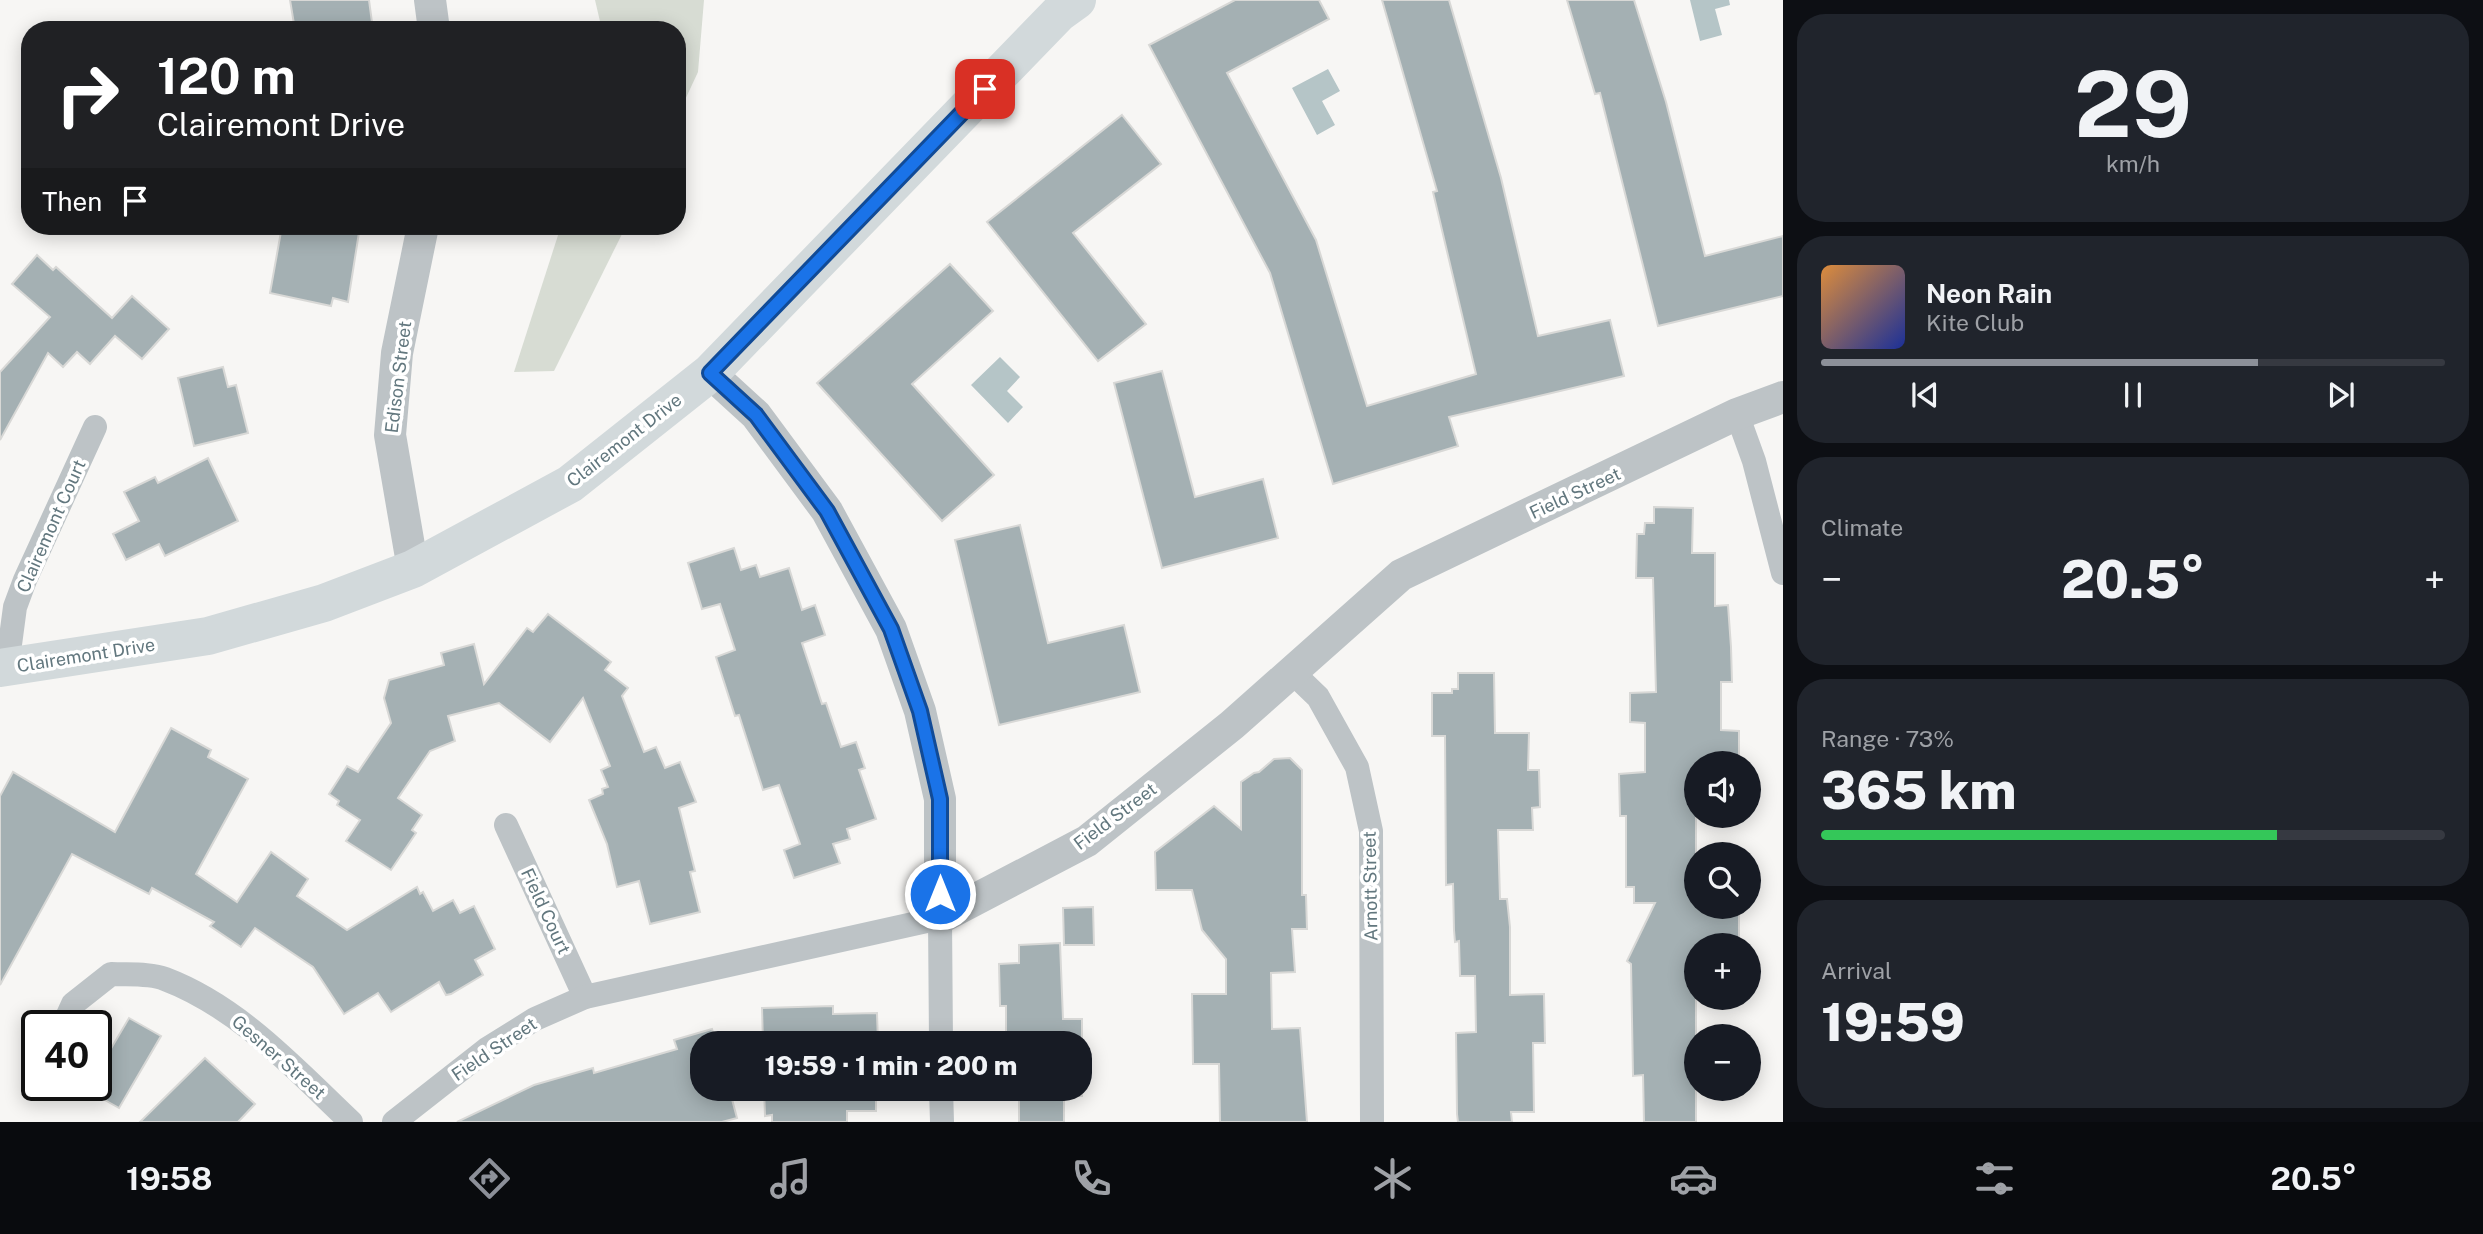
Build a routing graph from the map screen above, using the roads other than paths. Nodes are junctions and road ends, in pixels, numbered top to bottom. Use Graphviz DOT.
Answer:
graph roads {
  1 [pos="430,0"];
  2 [pos="1077,0"];
  3 [pos="434,21"];
  4 [pos="421,235"];
  5 [pos="710,373"];
  6 [pos="1783,397"];
  7 [pos="1737,414"];
  8 [pos="95,428"];
  9 [pos="413,569"];
  10 [pos="1783,573"];
  11 [pos="3,668"];
  12 [pos="1292,672"];
  13 [pos="506,825"];
  14 [pos="940,918"];
  15 [pos="585,997"];
  16 [pos="70,1010"];
  17 [pos="941,1031"];
  18 [pos="941,1101"];
  19 [pos="351,1122"];
  20 [pos="394,1122"];
  21 [pos="942,1122"];
  22 [pos="1372,1122"];
  1 -- 3 [label="street"];
  2 -- 5 [label="main road, Clairemont Drive"];
  4 -- 9 [label="street, Edison Street"];
  5 -- 9 [label="main road, Clairemont Drive"];
  5 -- 14 [label="street"];
  6 -- 7 [label="street, Field Street"];
  7 -- 10 [label="street"];
  7 -- 12 [label="street, Field Street"];
  8 -- 11 [label="street, Clairemont Court"];
  9 -- 11 [label="main road, Clairemont Drive"];
  12 -- 14 [label="street, Field Street"];
  12 -- 22 [label="street, Arnott Street"];
  13 -- 15 [label="street, Field Court"];
  14 -- 15 [label="street, Field Street"];
  14 -- 17 [label="street"];
  15 -- 20 [label="street, Field Street"];
  16 -- 19 [label="street, Gesner Street"];
  18 -- 21 [label="street"];
}
